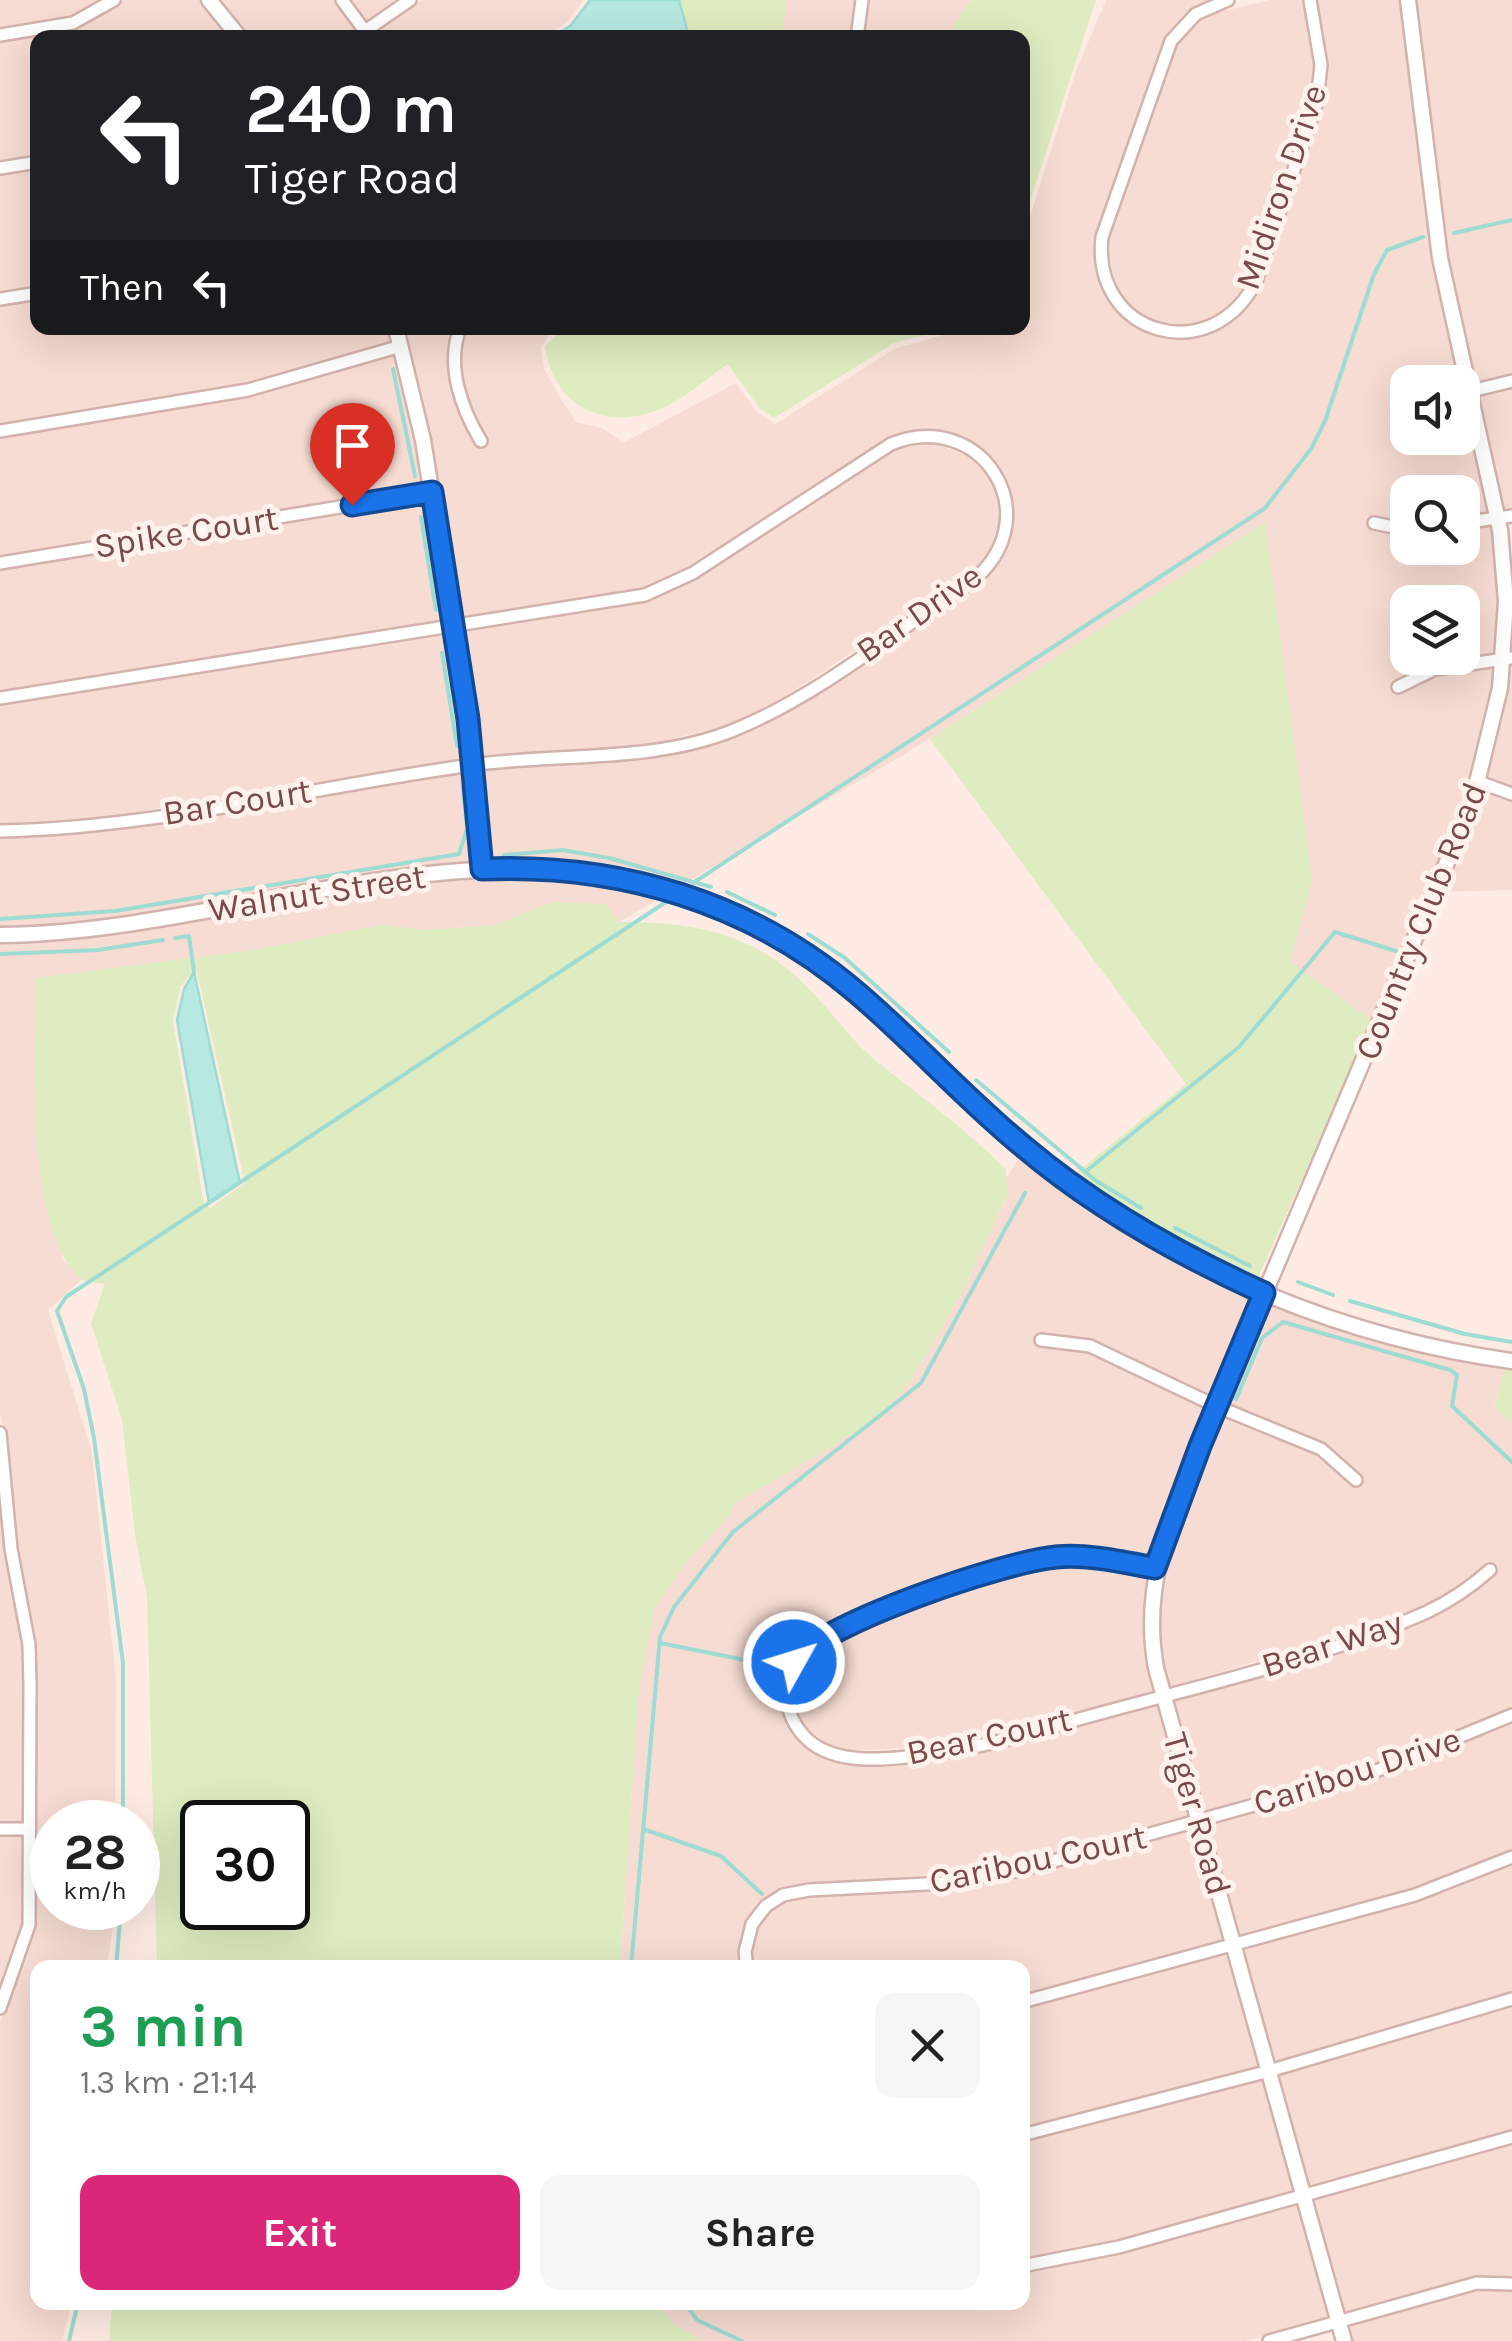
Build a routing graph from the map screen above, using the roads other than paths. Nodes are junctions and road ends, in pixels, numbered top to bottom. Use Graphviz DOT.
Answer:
graph roads {
  1 [pos="114,0"];
  2 [pos="209,0"];
  3 [pos="342,0"];
  4 [pos="410,0"];
  5 [pos="862,0"];
  6 [pos="1228,0"];
  7 [pos="1310,0"];
  8 [pos="1408,0"];
  9 [pos="34,30"];
  10 [pos="233,30"];
  11 [pos="365,30"];
  12 [pos="373,30"];
  13 [pos="858,30"];
  14 [pos="30,31"];
  15 [pos="0,36"];
  16 [pos="30,163"];
  17 [pos="0,168"];
  18 [pos="30,294"];
  19 [pos="0,299"];
  20 [pos="398,335"];
  21 [pos="458,335"];
  22 [pos="402,346"];
  23 [pos="1462,365"];
  24 [pos="1512,380"];
  25 [pos="1480,389"];
  26 [pos="0,431"];
  27 [pos="1480,435"];
  28 [pos="481,441"];
  29 [pos="432,492"];
  30 [pos="1505,517"];
  31 [pos="1480,520"];
  32 [pos="1374,523"];
  33 [pos="1390,526"];
  34 [pos="0,562"];
  35 [pos="453,627"];
  36 [pos="1508,658"];
  37 [pos="1398,687"];
  38 [pos="0,698"];
  39 [pos="474,764"];
  40 [pos="1479,782"];
  41 [pos="1512,794"];
  42 [pos="0,831"];
  43 [pos="482,869"];
  44 [pos="0,935"];
  45 [pos="1264,1293"];
  46 [pos="1041,1340"];
  47 [pos="1512,1361"];
  48 [pos="1216,1406"];
  49 [pos="0,1433"];
  50 [pos="1356,1480"];
  51 [pos="1155,1568"];
  52 [pos="1490,1570"];
  53 [pos="1164,1696"];
  54 [pos="1512,1715"];
  55 [pos="1199,1821"];
  56 [pos="0,1830"];
  57 [pos="29,1830"];
  58 [pos="1512,1857"];
  59 [pos="1233,1945"];
  60 [pos="747,1960"];
  61 [pos="1512,1999"];
  62 [pos="1030,2000"];
  63 [pos="0,2008"];
  64 [pos="1269,2071"];
  65 [pos="1030,2132"];
  66 [pos="1512,2137"];
  67 [pos="1304,2196"];
  68 [pos="1030,2264"];
  69 [pos="1512,2284"];
  70 [pos="1339,2322"];
  71 [pos="1270,2341"];
  72 [pos="1344,2341"];
  1 -- 9 [label="street"];
  2 -- 10 [label="street"];
  3 -- 11 [label="street"];
  4 -- 12 [label="street"];
  5 -- 13 [label="street"];
  6 -- 7 [label="street, Midiron Drive"];
  8 -- 23 [label="street, Country Club Road"];
  14 -- 15 [label="street"];
  16 -- 17 [label="street"];
  18 -- 19 [label="street"];
  20 -- 22 [label="street"];
  21 -- 28 [label="street"];
  22 -- 26 [label="street"];
  22 -- 29 [label="street"];
  24 -- 25 [label="street"];
  27 -- 30 [label="street, Country Club Road"];
  29 -- 34 [label="street, Spike Court"];
  29 -- 35 [label="street"];
  30 -- 31 [label="street"];
  30 -- 36 [label="street, Country Club Road"];
  32 -- 33 [label="street"];
  35 -- 38 [label="street"];
  35 -- 39 [label="street"];
  35 -- 39 [label="street, Bar Drive"];
  36 -- 37 [label="street"];
  36 -- 40 [label="street, Country Club Road"];
  39 -- 42 [label="street, Bar Court"];
  39 -- 43 [label="street"];
  40 -- 41 [label="street"];
  40 -- 45 [label="street, Country Club Road"];
  43 -- 44 [label="street, Walnut Street"];
  43 -- 45 [label="street, Walnut Street"];
  45 -- 47 [label="street, Walnut Street"];
  45 -- 48 [label="street, Tiger Road"];
  46 -- 48 [label="street"];
  48 -- 50 [label="street"];
  48 -- 51 [label="street, Tiger Road"];
  49 -- 57 [label="street"];
  51 -- 53 [label="street, Tiger Road"];
  51 -- 53 [label="street, Bear Court"];
  52 -- 53 [label="street, Bear Way"];
  53 -- 55 [label="street, Tiger Road"];
  54 -- 55 [label="street, Caribou Drive"];
  55 -- 59 [label="street, Tiger Road"];
  55 -- 60 [label="street, Caribou Court"];
  56 -- 57 [label="street"];
  57 -- 63 [label="street"];
  58 -- 59 [label="street"];
  59 -- 62 [label="street"];
  59 -- 64 [label="street, Tiger Road"];
  61 -- 64 [label="street"];
  64 -- 65 [label="street"];
  64 -- 67 [label="street, Tiger Road"];
  66 -- 67 [label="street"];
  67 -- 68 [label="street"];
  67 -- 70 [label="street, Tiger Road"];
  69 -- 70 [label="street"];
  70 -- 71 [label="street"];
  70 -- 72 [label="street, Tiger Road"];
}
